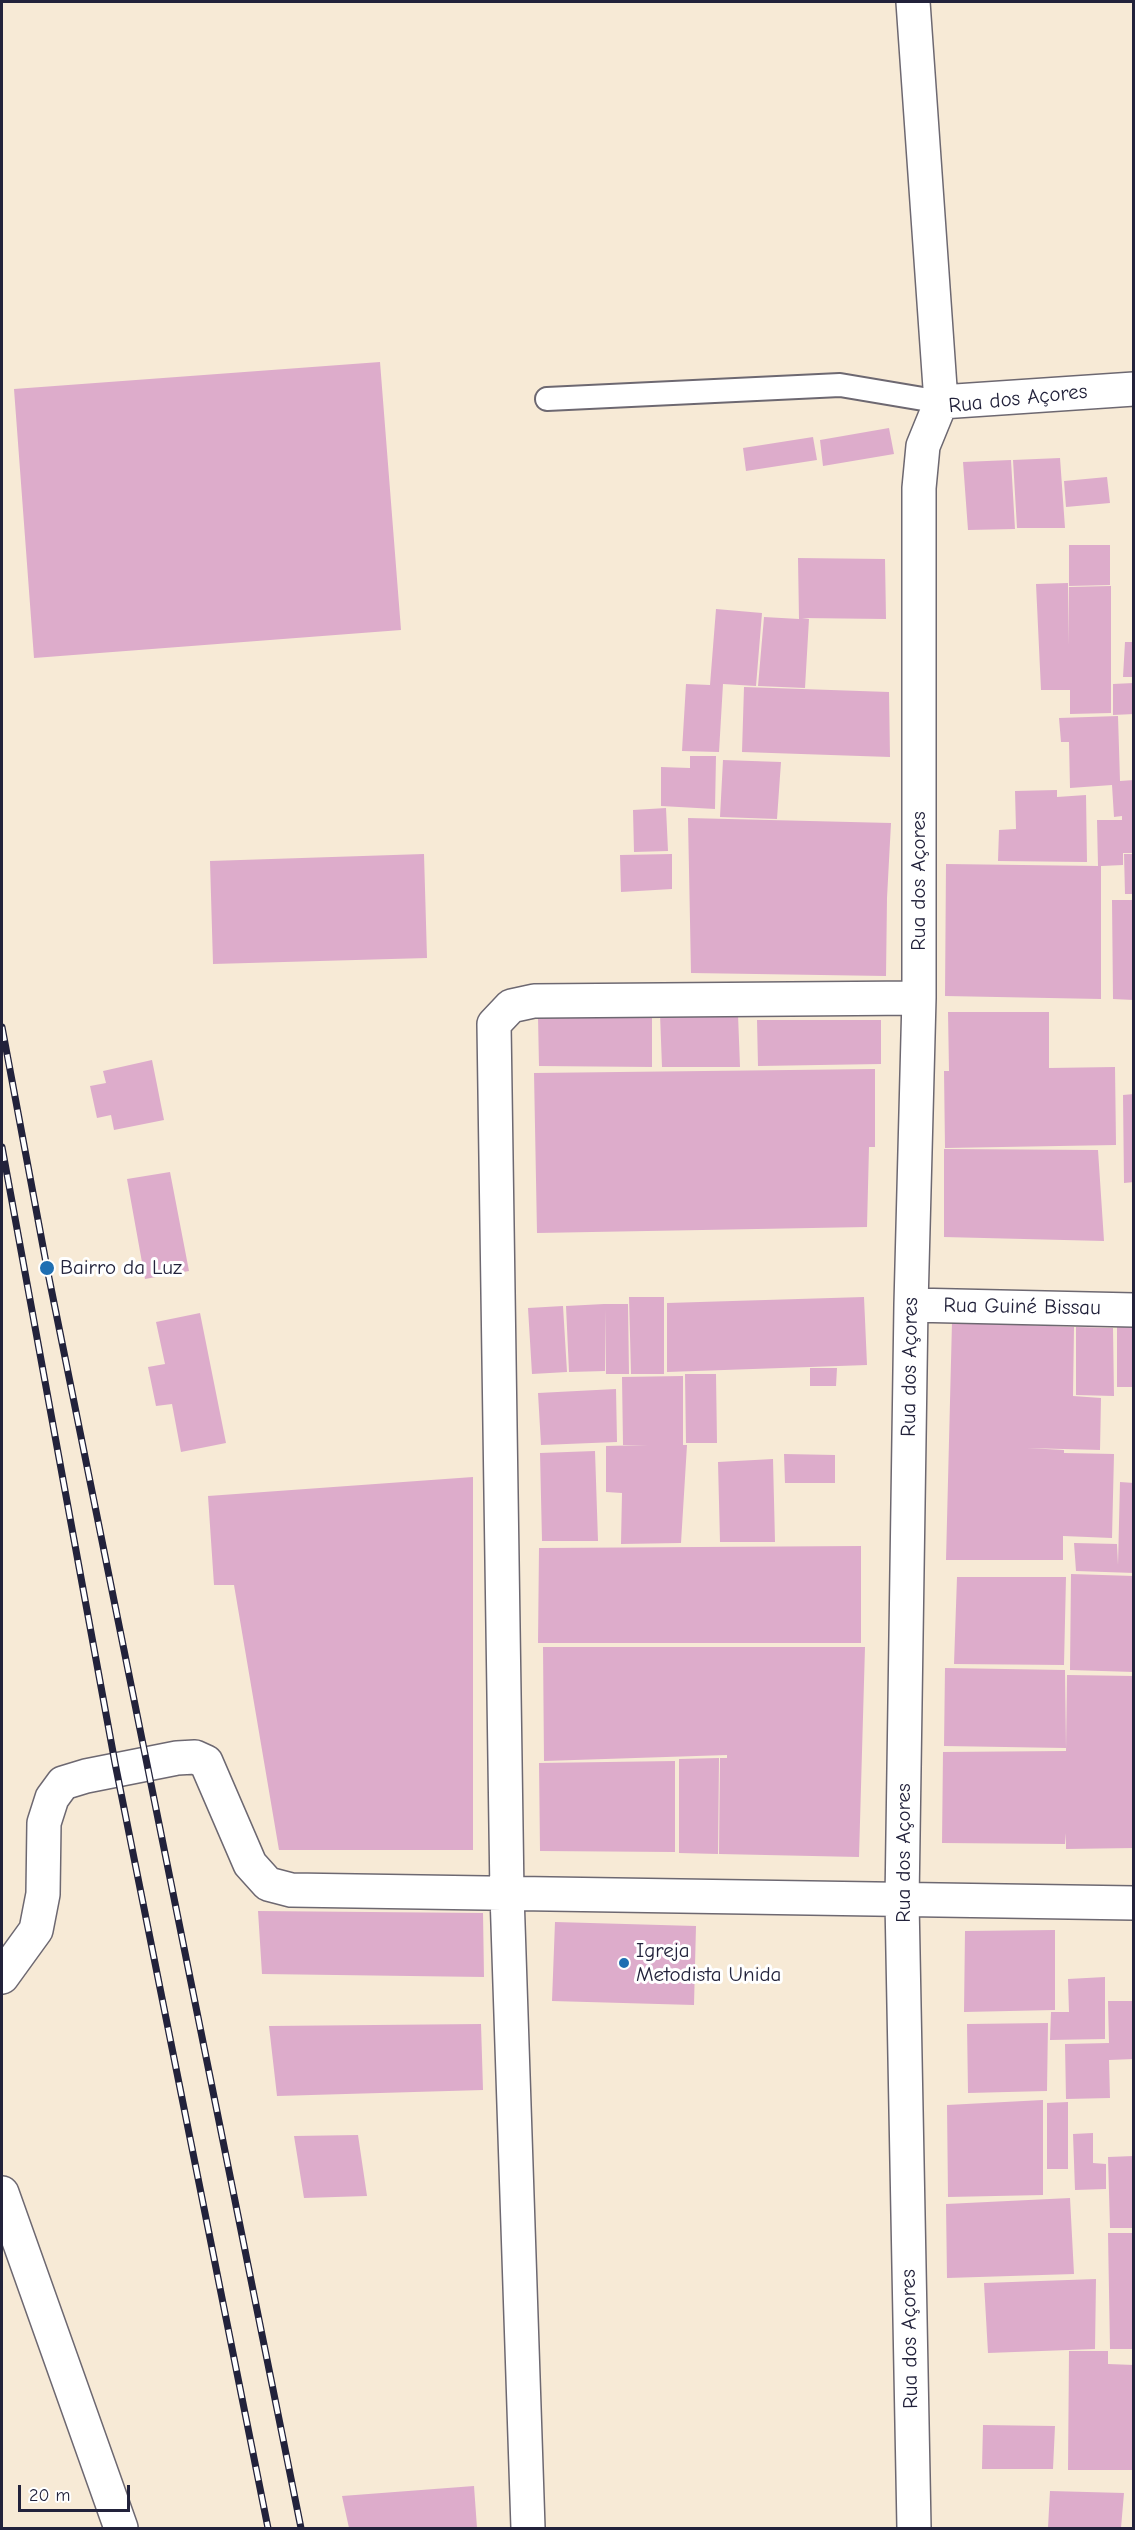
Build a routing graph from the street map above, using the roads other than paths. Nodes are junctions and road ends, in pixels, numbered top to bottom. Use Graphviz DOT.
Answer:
graph roads {
  1 [pos="913,2"];
  2 [pos="1134,389"];
  3 [pos="547,399"];
  4 [pos="941,402"];
  5 [pos="919,998"];
  6 [pos="911,1305"];
  7 [pos="1134,1310"];
  8 [pos="507,1894"];
  9 [pos="902,1900"];
  10 [pos="1134,1903"];
  11 [pos="2,1977"];
  12 [pos="2,2193"];
  13 [pos="122,2529"];
  14 [pos="528,2529"];
  15 [pos="914,2529"];
  1 -- 4 [label="street"];
  2 -- 4 [label="street, Rua dos Açores"];
  3 -- 4 [label="lane"];
  4 -- 5 [label="street, Rua dos Açores"];
  5 -- 6 [label="street, Rua dos Açores"];
  5 -- 8 [label="street"];
  6 -- 7 [label="street, Rua Guiné Bissau"];
  6 -- 9 [label="street, Rua dos Açores"];
  8 -- 9 [label="street"];
  8 -- 11 [label="street"];
  8 -- 14 [label="street"];
  9 -- 10 [label="street"];
  9 -- 15 [label="street, Rua dos Açores"];
  12 -- 13 [label="street"];
}
